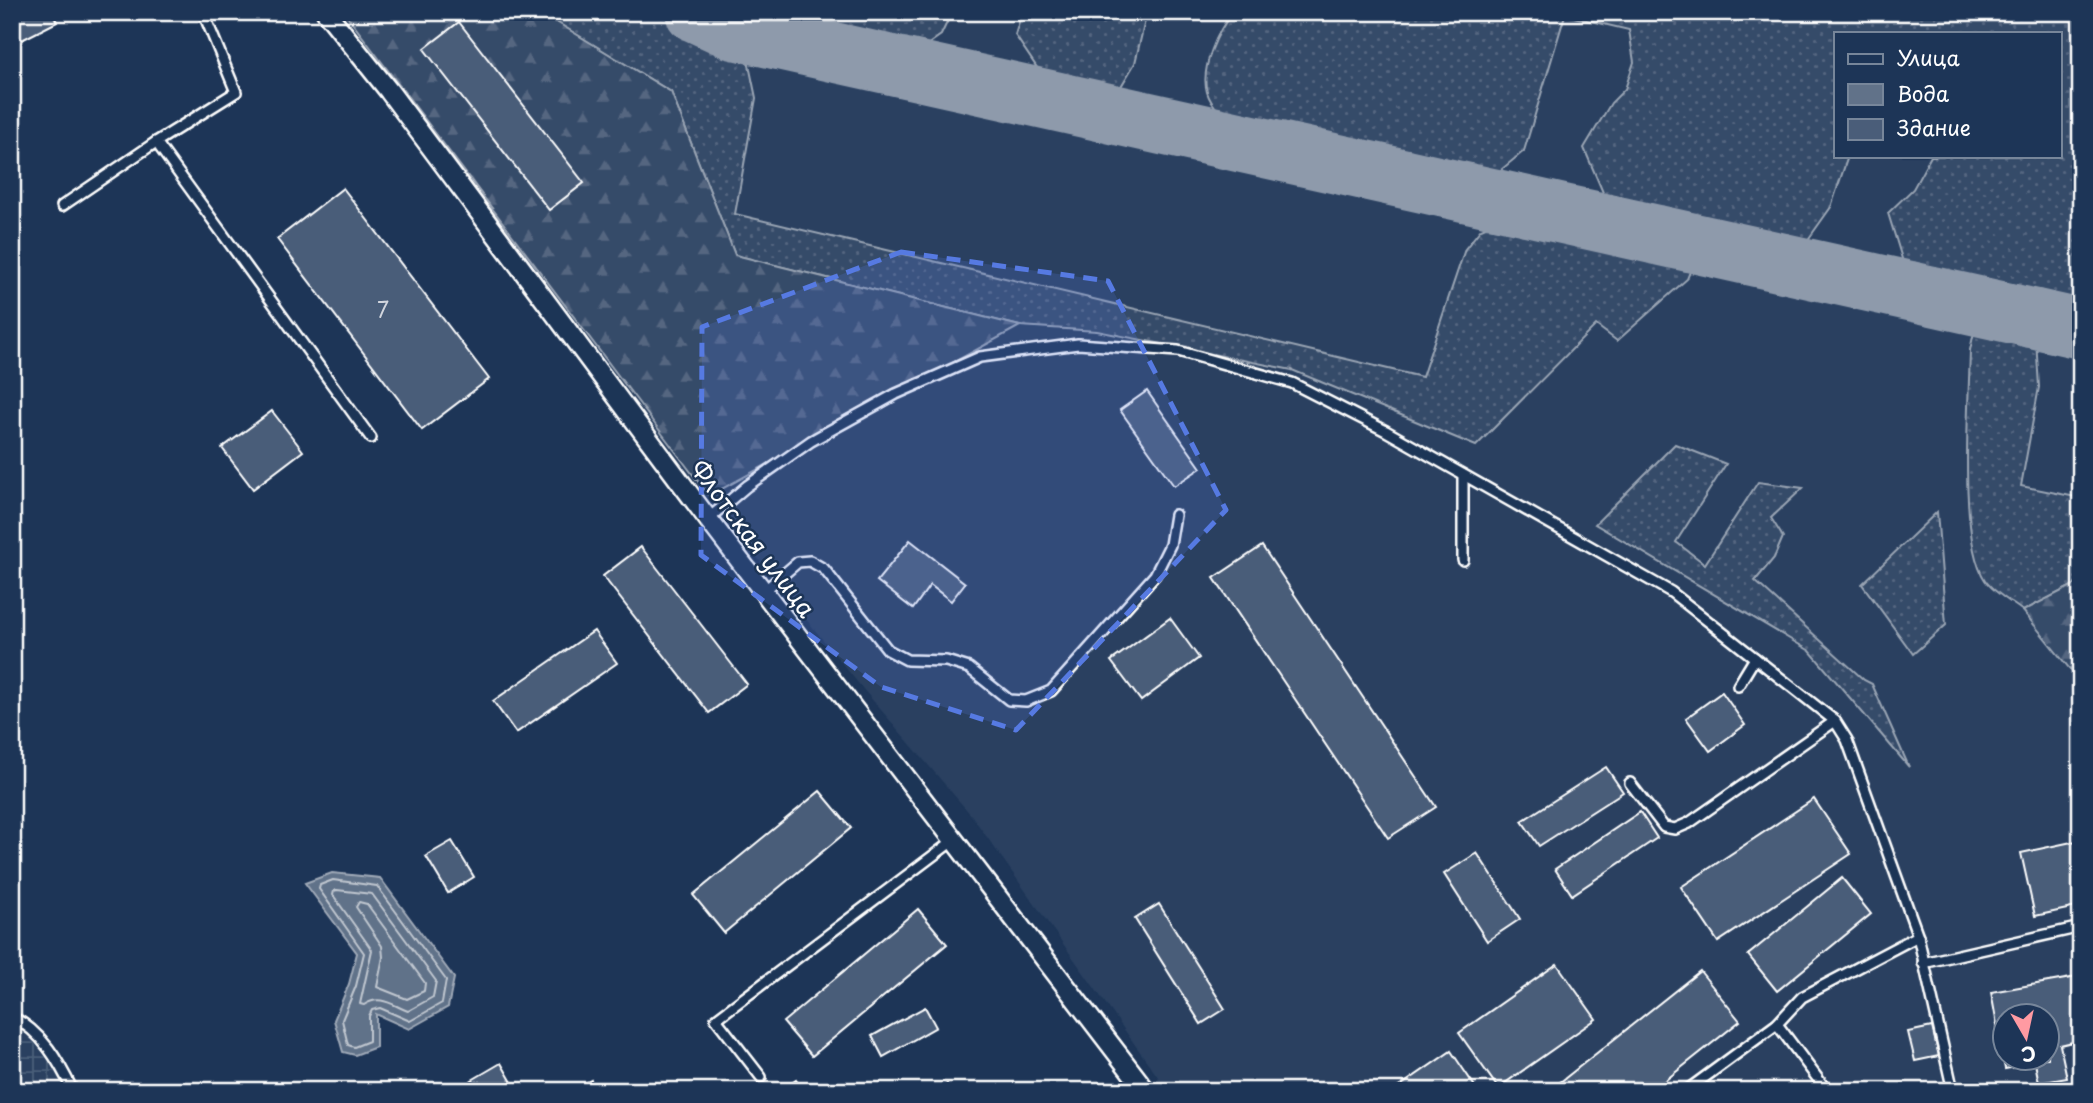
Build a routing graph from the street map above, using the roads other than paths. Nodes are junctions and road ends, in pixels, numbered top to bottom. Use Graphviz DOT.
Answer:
graph roads {
  1 [pos="203,12"];
  2 [pos="326,12"];
  3 [pos="156,142"];
  4 [pos="62,206"];
  5 [pos="371,438"];
  6 [pos="1464,475"];
  7 [pos="1175,514"];
  8 [pos="708,519"];
  9 [pos="1463,560"];
  10 [pos="764,591"];
  11 [pos="1755,658"];
  12 [pos="1738,686"];
  13 [pos="1835,721"];
  14 [pos="1630,783"];
  15 [pos="954,840"];
  16 [pos="2081,927"];
  17 [pos="1918,936"];
  18 [pos="1923,963"];
  19 [pos="12,1017"];
  20 [pos="1777,1024"];
  21 [pos="761,1077"];
  22 [pos="73,1091"];
  23 [pos="1146,1091"];
  24 [pos="1686,1091"];
  25 [pos="1827,1091"];
  26 [pos="1953,1091"];
  1 -- 3 [label="lane"];
  2 -- 8 [label="street, Флотская улица"];
  3 -- 4 [label="lane"];
  3 -- 5 [label="lane"];
  6 -- 8 [label="lane"];
  6 -- 9 [label="lane"];
  6 -- 11 [label="lane"];
  7 -- 10 [label="lane"];
  8 -- 10 [label="street, Флотская улица"];
  10 -- 15 [label="street, Флотская улица"];
  11 -- 12 [label="lane"];
  11 -- 13 [label="lane"];
  13 -- 14 [label="lane"];
  13 -- 17 [label="lane"];
  15 -- 21 [label="lane"];
  15 -- 23 [label="street, Флотская улица"];
  16 -- 18 [label="lane"];
  17 -- 18 [label="lane"];
  17 -- 20 [label="lane"];
  18 -- 26 [label="lane"];
  19 -- 22 [label="lane"];
  20 -- 24 [label="lane"];
  20 -- 25 [label="lane"];
}
